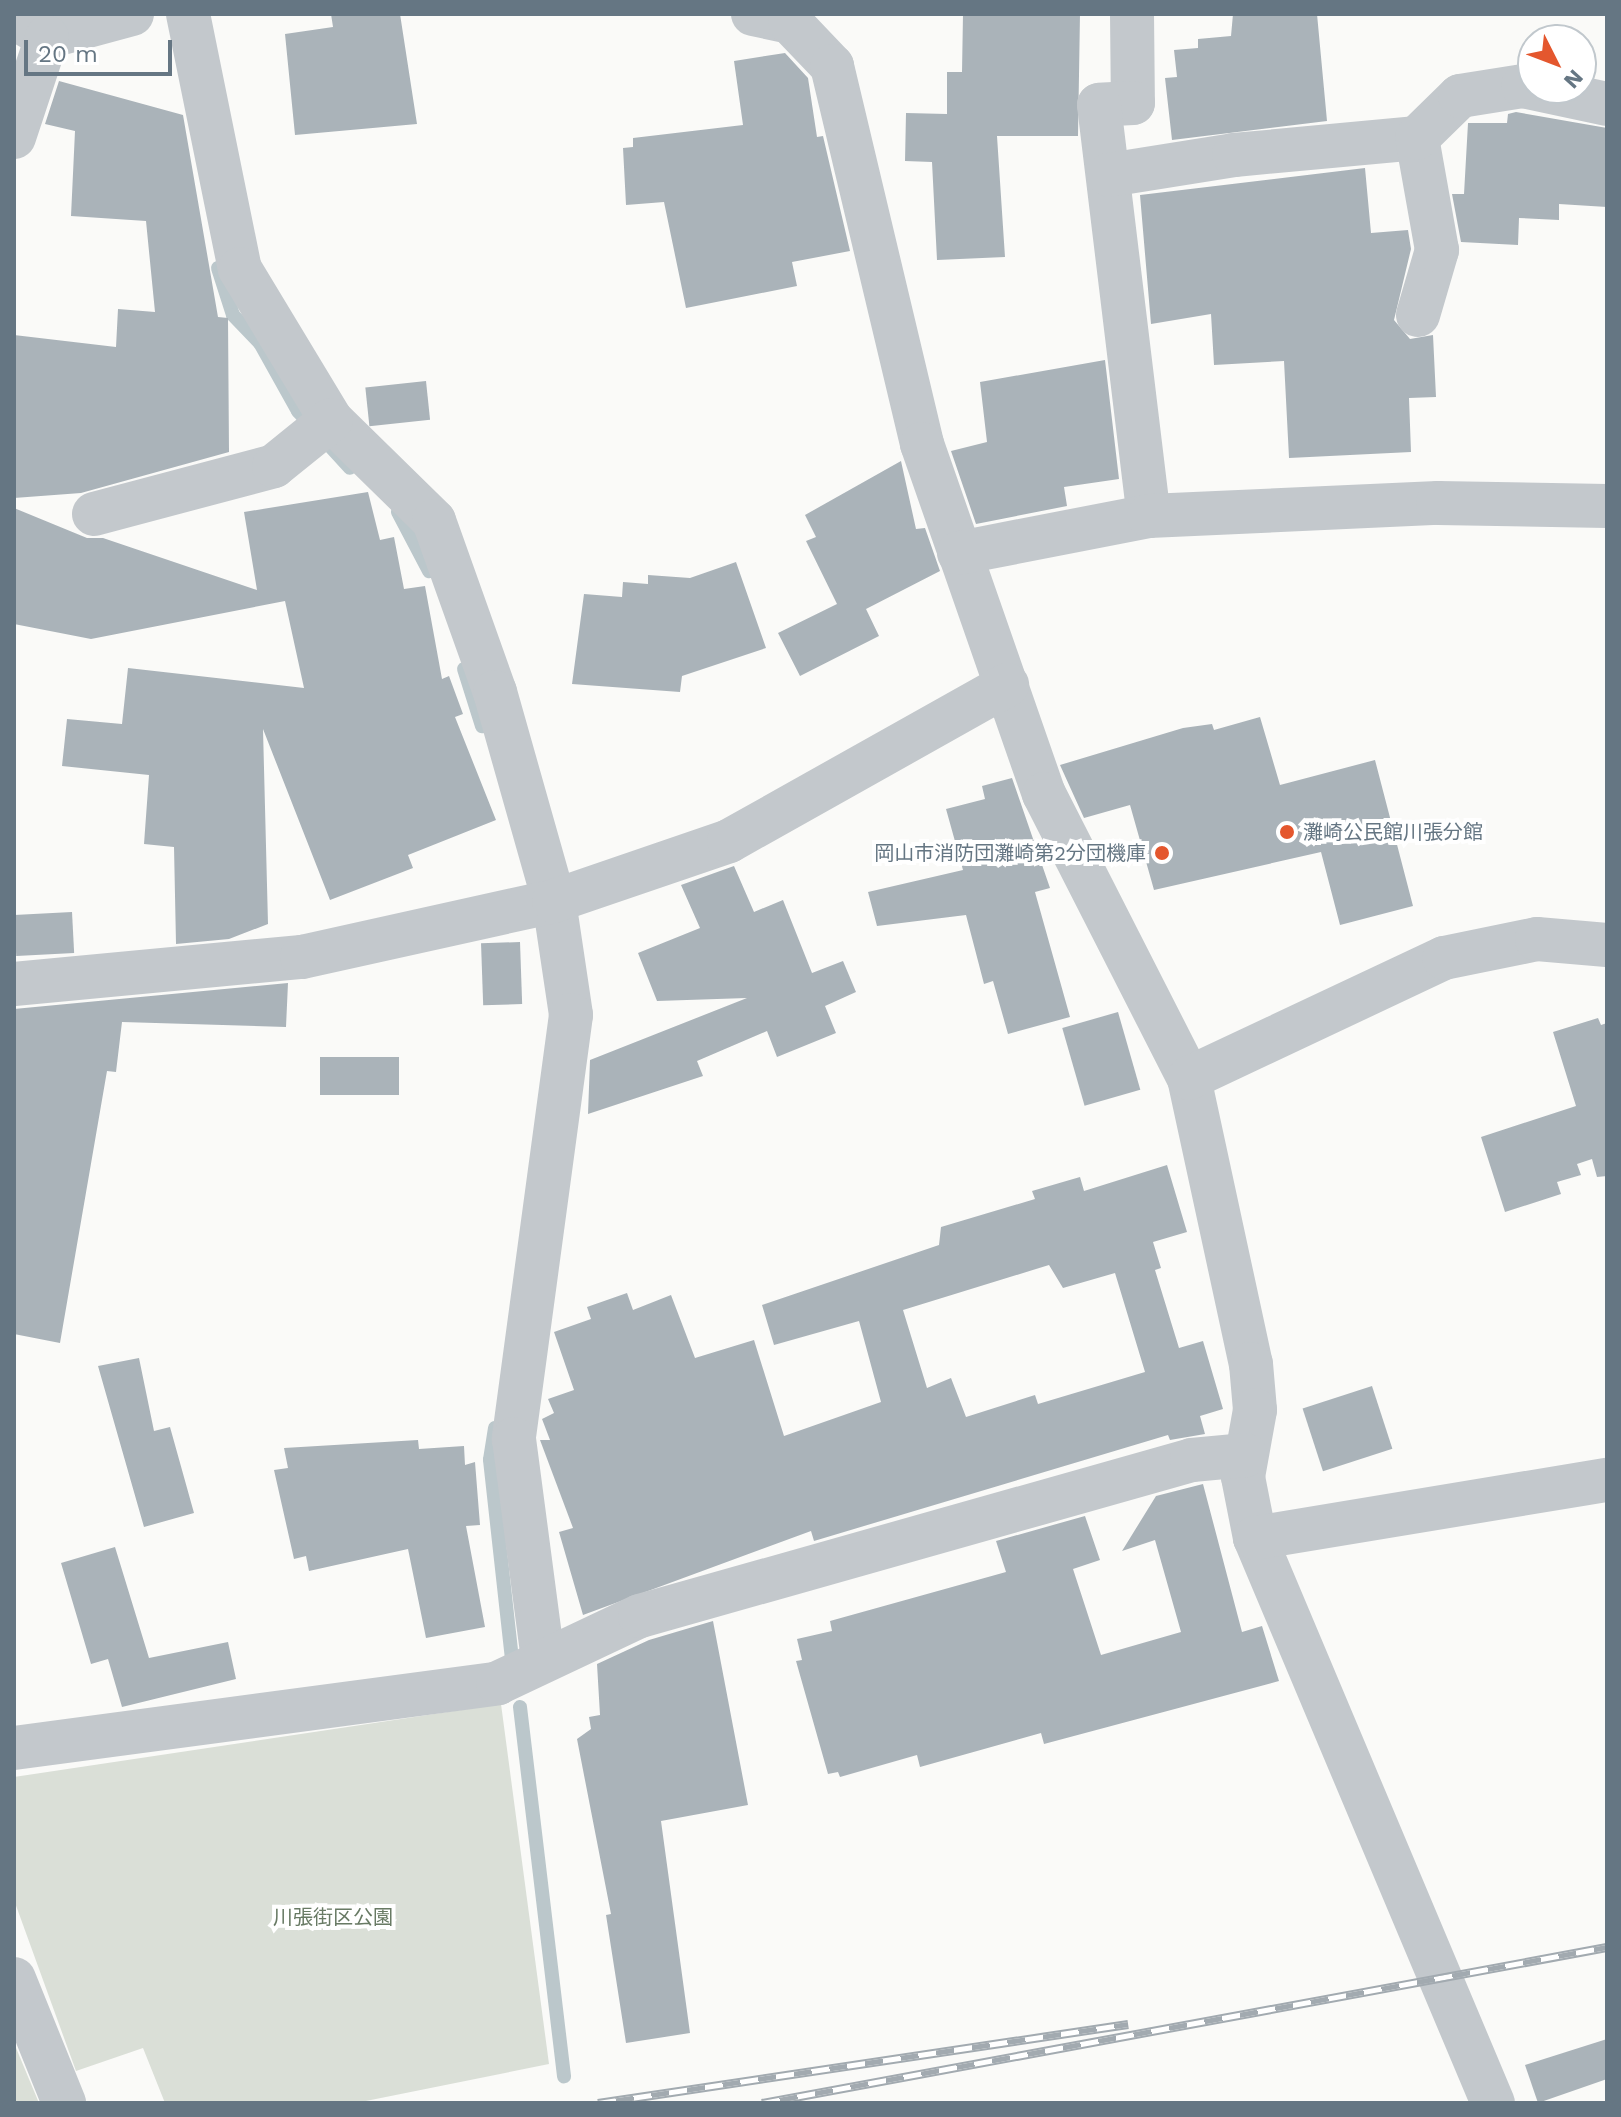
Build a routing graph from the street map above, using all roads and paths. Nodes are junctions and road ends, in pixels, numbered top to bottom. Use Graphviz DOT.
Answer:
graph roads {
  1 [pos="132,14"];
  2 [pos="188,14"];
  3 [pos="1132,14"];
  4 [pos="777,17"];
  5 [pos="31,27"];
  6 [pos="1607,104"];
  7 [pos="14,137"];
  8 [pos="1417,138"];
  9 [pos="1109,175"];
  10 [pos="1418,315"];
  11 [pos="320,430"];
  12 [pos="1607,506"];
  13 [pos="94,514"];
  14 [pos="1149,516"];
  15 [pos="959,553"];
  16 [pos="1007,685"];
  17 [pos="554,901"];
  18 [pos="1607,945"];
  19 [pos="14,984"];
  20 [pos="1189,1078"];
  21 [pos="1246,1455"];
  22 [pos="1607,1480"];
  23 [pos="1255,1538"];
  24 [pos="543,1660"];
  25 [pos="14,1748"];
  26 [pos="14,1979"];
  27 [pos="64,2103"];
  28 [pos="1493,2103"];
  1 -- 5 [label="street"];
  2 -- 11 [label="street"];
  3 -- 9 [label="street"];
  4 -- 15 [label="street"];
  5 -- 7 [label="street"];
  6 -- 8 [label="street"];
  8 -- 9 [label="street"];
  8 -- 10 [label="street"];
  9 -- 14 [label="street"];
  11 -- 13 [label="street"];
  11 -- 17 [label="street"];
  12 -- 14 [label="street"];
  14 -- 15 [label="street"];
  15 -- 16 [label="street"];
  16 -- 17 [label="street"];
  16 -- 20 [label="street"];
  17 -- 19 [label="street"];
  17 -- 24 [label="street"];
  18 -- 20 [label="street"];
  20 -- 21 [label="street"];
  21 -- 23 [label="street"];
  21 -- 24 [label="street"];
  22 -- 23 [label="street"];
  23 -- 28 [label="street"];
  24 -- 25 [label="street"];
  26 -- 27 [label="street"];
}
